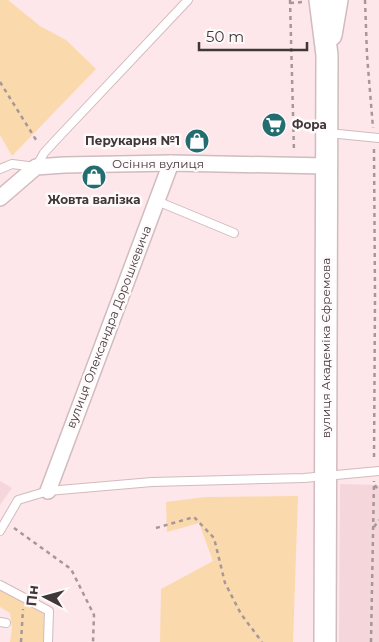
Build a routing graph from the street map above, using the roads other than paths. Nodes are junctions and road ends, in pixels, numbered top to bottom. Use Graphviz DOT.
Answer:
graph roads {
  1 [pos="188,0"];
  2 [pos="320,0"];
  3 [pos="337,0"];
  4 [pos="327,55"];
  5 [pos="328,133"];
  6 [pos="376,138"];
  7 [pos="171,163"];
  8 [pos="328,166"];
  9 [pos="36,167"];
  10 [pos="0,169"];
  11 [pos="0,198"];
  12 [pos="157,201"];
  13 [pos="234,232"];
  14 [pos="377,470"];
  15 [pos="325,476"];
  16 [pos="48,491"];
  17 [pos="0,531"];
  18 [pos="0,585"];
  19 [pos="48,642"];
  20 [pos="325,642"];
  1 -- 9 [label="lane"];
  2 -- 4 [label="main road, вулиця Академіка Єфремова"];
  3 -- 4 [label="main road, вулиця Академіка Єфремова"];
  4 -- 5 [label="main road, вулиця Академіка Єфремова"];
  5 -- 6 [label="lane"];
  5 -- 8 [label="main road, вулиця Академіка Єфремова"];
  7 -- 8 [label="street, Осіння вулиця"];
  7 -- 9 [label="street, Осіння вулиця"];
  7 -- 12 [label="street, вулиця Олександра Дорошкевича"];
  8 -- 15 [label="main road, вулиця Академіка Єфремова"];
  9 -- 10 [label="lane"];
  9 -- 11 [label="street"];
  12 -- 13 [label="lane"];
  12 -- 16 [label="street, вулиця Олександра Дорошкевича"];
  14 -- 15 [label="lane"];
  15 -- 16 [label="lane"];
  15 -- 20 [label="main road, вулиця Академіка Єфремова"];
  16 -- 17 [label="lane"];
  18 -- 19 [label="lane"];
}
